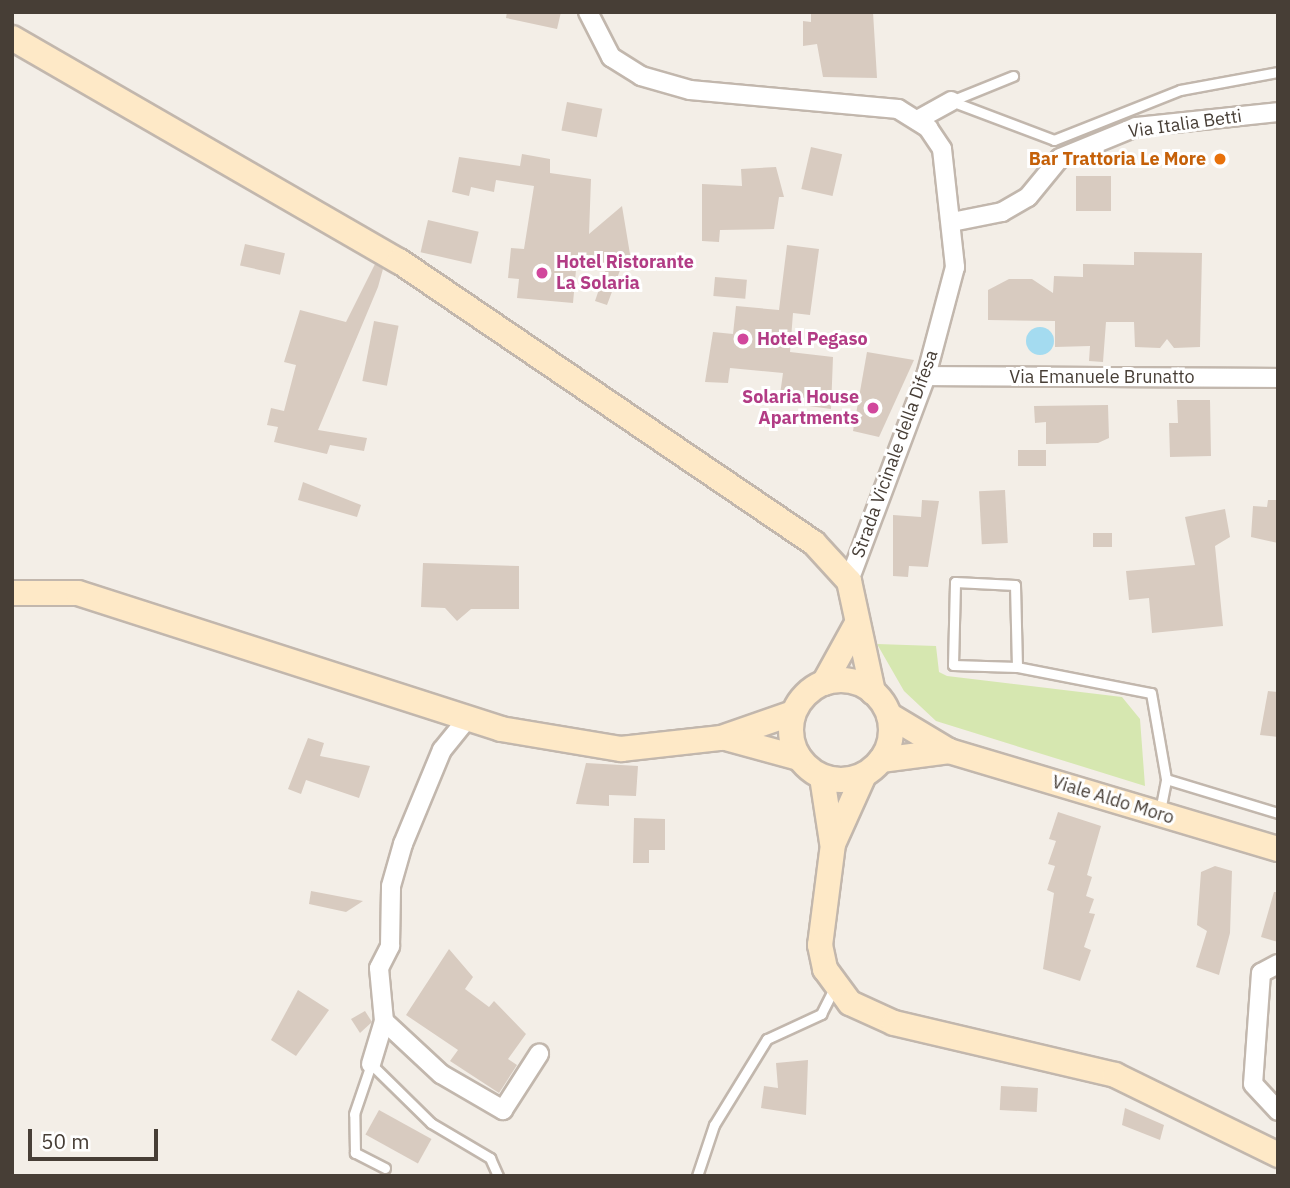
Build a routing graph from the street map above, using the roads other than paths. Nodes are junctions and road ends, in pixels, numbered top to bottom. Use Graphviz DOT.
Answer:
graph roads {
  1 [pos="587,12"];
  2 [pos="12,38"];
  3 [pos="1278,72"];
  4 [pos="1013,76"];
  5 [pos="951,101"];
  6 [pos="1278,112"];
  7 [pos="919,120"];
  8 [pos="952,222"];
  9 [pos="926,376"];
  10 [pos="1278,378"];
  11 [pos="849,580"];
  12 [pos="12,593"];
  13 [pos="856,625"];
  14 [pos="1017,667"];
  15 [pos="824,683"];
  16 [pos="873,692"];
  17 [pos="793,713"];
  18 [pos="889,715"];
  19 [pos="468,718"];
  20 [pos="721,738"];
  21 [pos="949,751"];
  22 [pos="799,758"];
  23 [pos="873,768"];
  24 [pos="822,777"];
  25 [pos="1166,779"];
  26 [pos="1278,813"];
  27 [pos="1160,814"];
  28 [pos="832,844"];
  29 [pos="1278,849"];
  30 [pos="1278,964"];
  31 [pos="834,987"];
  32 [pos="384,1021"];
  33 [pos="539,1054"];
  34 [pos="371,1064"];
  35 [pos="1278,1111"];
  36 [pos="1278,1155"];
  37 [pos="385,1168"];
  38 [pos="498,1176"];
  39 [pos="697,1176"];
  1 -- 7 [label="street, Strada Vicinale della Difesa"];
  2 -- 11 [label="main road"];
  3 -- 5 [label="lane"];
  4 -- 5 [label="lane"];
  5 -- 7 [label="street"];
  6 -- 8 [label="street, Via Italia Betti"];
  7 -- 8 [label="street, Strada Vicinale della Difesa"];
  8 -- 9 [label="street, Strada Vicinale della Difesa"];
  9 -- 10 [label="street, Via Emanuele Brunatto"];
  9 -- 11 [label="street, Strada Vicinale della Difesa"];
  11 -- 13 [label="main road"];
  12 -- 19 [label="main road"];
  13 -- 15 [label="main road"];
  13 -- 16 [label="main road"];
  14 -- 14 [label="lane"];
  14 -- 25 [label="lane"];
  15 -- 16 [label="main road"];
  15 -- 17 [label="main road"];
  16 -- 18 [label="main road"];
  17 -- 20 [label="main road"];
  17 -- 22 [label="main road"];
  18 -- 21 [label="main road, Viale Aldo Moro"];
  18 -- 23 [label="main road"];
  19 -- 20 [label="main road"];
  19 -- 32 [label="street"];
  20 -- 22 [label="main road"];
  21 -- 23 [label="main road, Viale Aldo Moro"];
  21 -- 27 [label="main road, Viale Aldo Moro"];
  22 -- 24 [label="main road"];
  23 -- 24 [label="main road"];
  23 -- 28 [label="main road"];
  24 -- 28 [label="main road"];
  25 -- 26 [label="lane"];
  25 -- 27 [label="lane"];
  27 -- 29 [label="main road, Viale Aldo Moro"];
  28 -- 31 [label="main road"];
  30 -- 35 [label="street"];
  31 -- 36 [label="main road"];
  31 -- 39 [label="lane"];
  32 -- 33 [label="street"];
  32 -- 34 [label="street"];
  34 -- 37 [label="lane"];
  34 -- 38 [label="lane"];
}
